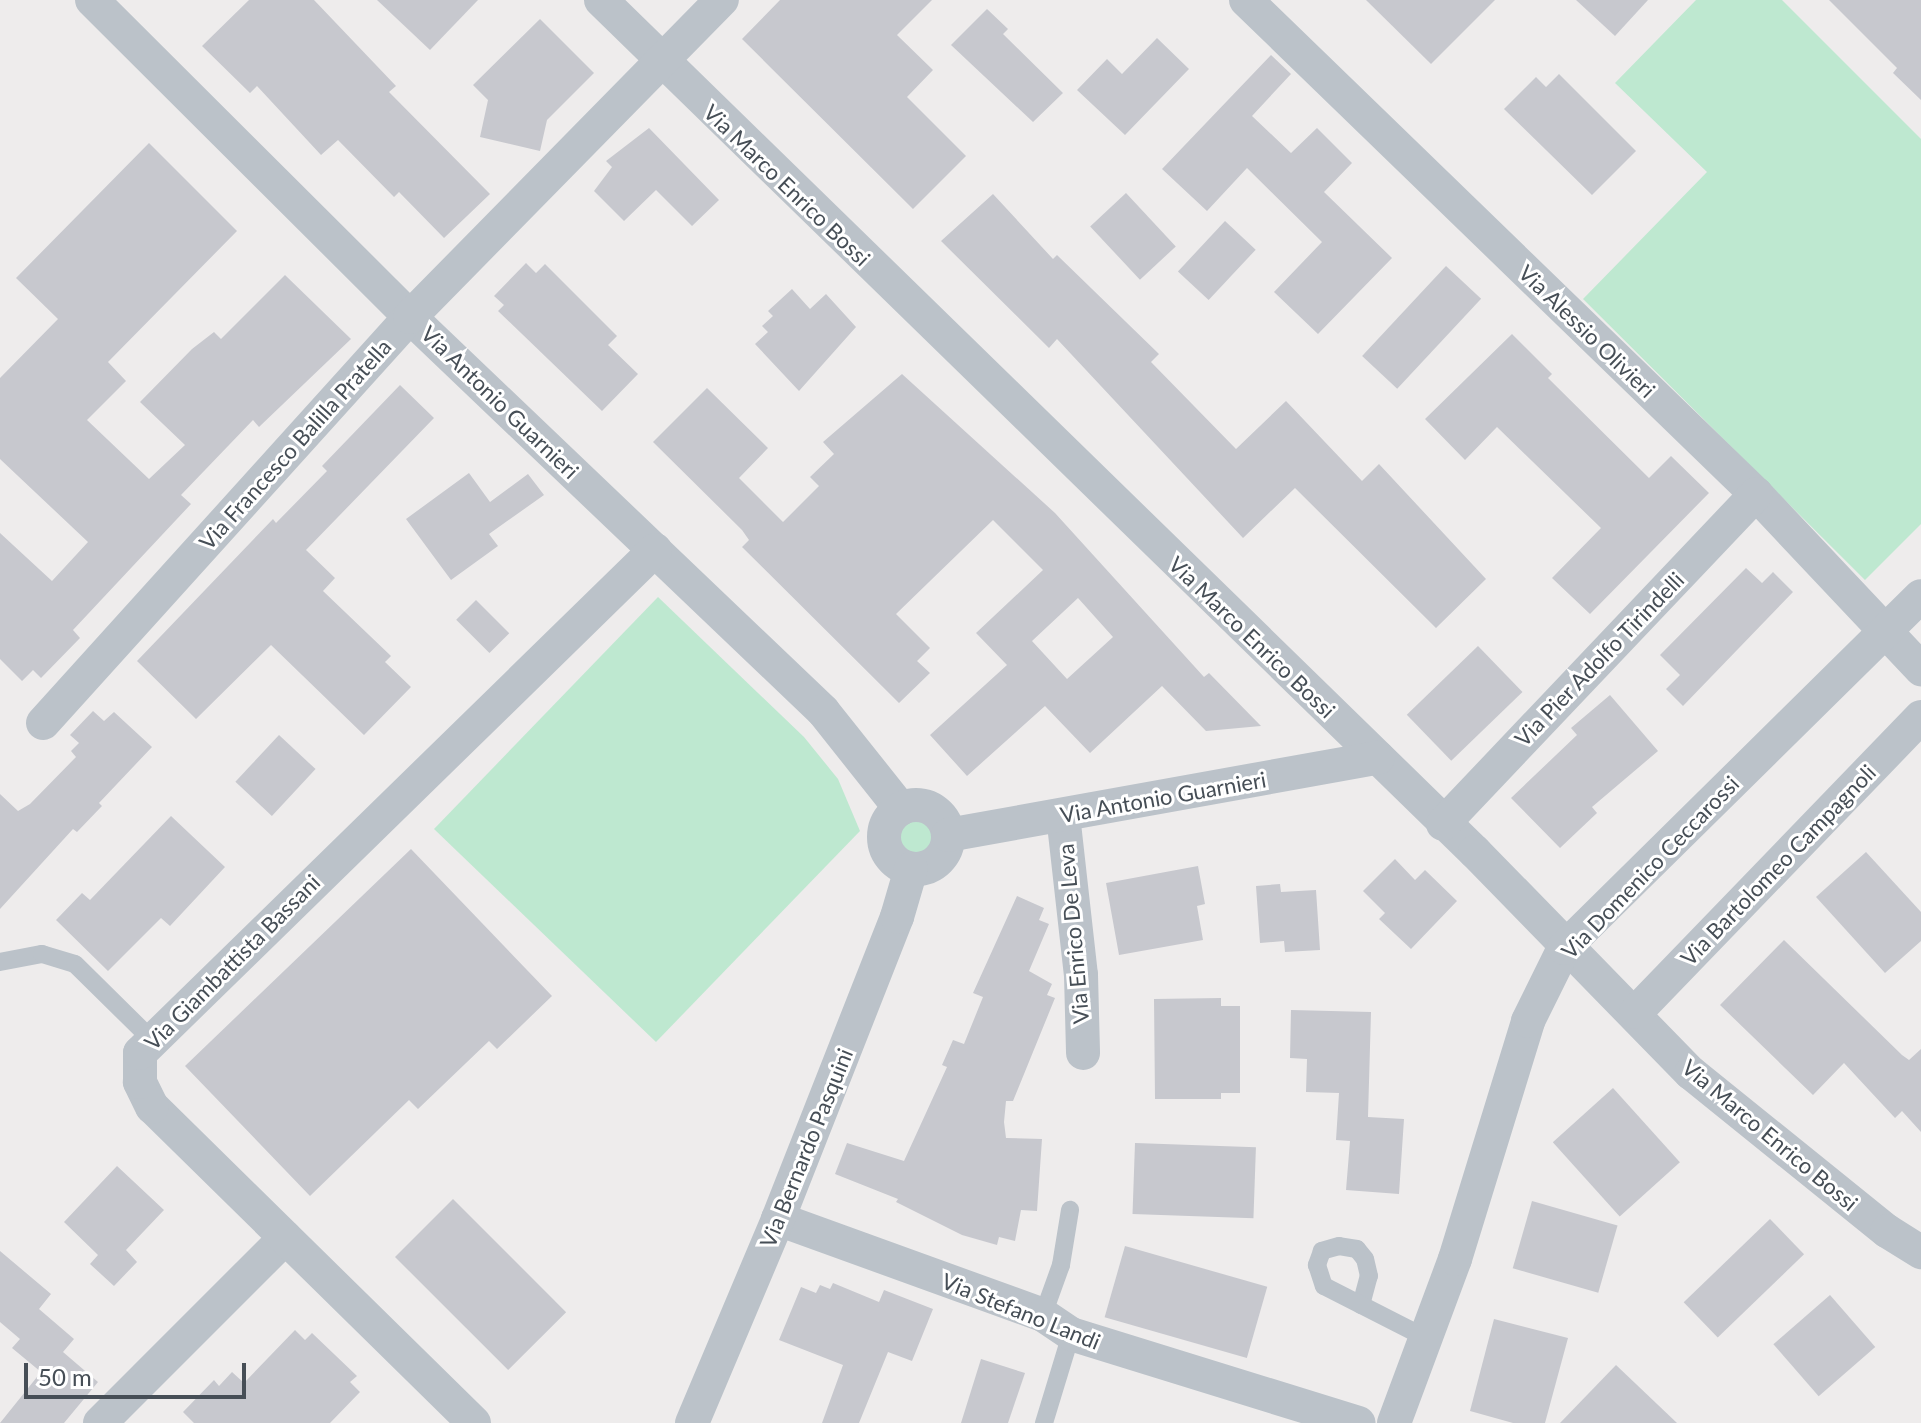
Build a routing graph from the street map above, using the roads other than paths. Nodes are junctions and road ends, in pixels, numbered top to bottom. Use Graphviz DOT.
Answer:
graph roads {
  1 [pos="92,0"];
  2 [pos="601,0"];
  3 [pos="722,0"];
  4 [pos="1246,0"];
  5 [pos="661,63"];
  6 [pos="410,317"];
  7 [pos="1756,494"];
  8 [pos="655,550"];
  9 [pos="1921,596"];
  10 [pos="1886,631"];
  11 [pos="1921,669"];
  12 [pos="1921,717"];
  13 [pos="43,723"];
  14 [pos="1378,758"];
  15 [pos="901,809"];
  16 [pos="1063,815"];
  17 [pos="1443,824"];
  18 [pos="948,835"];
  19 [pos="911,869"];
  20 [pos="1564,948"];
  21 [pos="0,962"];
  22 [pos="1636,1012"];
  23 [pos="151,1039"];
  24 [pos="1083,1053"];
  25 [pos="1070,1210"];
  26 [pos="778,1219"];
  27 [pos="285,1238"];
  28 [pos="1921,1252"];
  29 [pos="1361,1305"];
  30 [pos="1043,1315"];
  31 [pos="1071,1334"];
  32 [pos="1426,1338"];
  33 [pos="100,1423"];
  34 [pos="474,1423"];
  35 [pos="692,1423"];
  36 [pos="1044,1423"];
  37 [pos="1359,1423"];
  38 [pos="1394,1423"];
  1 -- 6 [label="street, Via Antonio Guarnieri"];
  2 -- 5 [label="street, Via Marco Enrico Bossi"];
  3 -- 5 [label="street, Via Francesco Balilla Pratella"];
  4 -- 7 [label="street, Via Alessio Olivieri"];
  5 -- 6 [label="street, Via Francesco Balilla Pratella"];
  5 -- 14 [label="street, Via Marco Enrico Bossi"];
  6 -- 8 [label="street, Via Antonio Guarnieri"];
  6 -- 13 [label="street, Via Francesco Balilla Pratella"];
  7 -- 10 [label="street, Via Alessio Olivieri"];
  7 -- 17 [label="street, Via Pier Adolfo Tirindelli"];
  8 -- 15 [label="street, Via Antonio Guarnieri"];
  8 -- 23 [label="street, Via Giambattista Bassani"];
  9 -- 10 [label="street, Via Domenico Ceccarossi"];
  10 -- 11 [label="street, Via Alessio Olivieri"];
  10 -- 20 [label="street, Via Domenico Ceccarossi"];
  12 -- 22 [label="street, Via Bartolomeo Campagnoli"];
  14 -- 16 [label="street, Via Antonio Guarnieri"];
  14 -- 17 [label="street, Via Marco Enrico Bossi"];
  15 -- 18 [label="street"];
  15 -- 19 [label="street"];
  16 -- 18 [label="street, Via Antonio Guarnieri"];
  16 -- 24 [label="street, Via Enrico De Leva"];
  17 -- 20 [label="street, Via Marco Enrico Bossi"];
  18 -- 19 [label="street"];
  19 -- 26 [label="street, Via Bernardo Pasquini"];
  20 -- 22 [label="street, Via Marco Enrico Bossi"];
  20 -- 32 [label="street, Via Domenico Ceccarossi"];
  21 -- 23 [label="lane"];
  22 -- 28 [label="street, Via Marco Enrico Bossi"];
  23 -- 27 [label="street, Via Giambattista Bassani"];
  25 -- 30 [label="lane"];
  26 -- 30 [label="street, Via Stefano Landi"];
  26 -- 35 [label="street, Via Bernardo Pasquini"];
  27 -- 33 [label="street"];
  27 -- 34 [label="street, Via Giambattista Bassani"];
  29 -- 32 [label="lane"];
  30 -- 31 [label="street, Via Stefano Landi"];
  31 -- 36 [label="lane"];
  31 -- 37 [label="street, Via Stefano Landi"];
  32 -- 38 [label="street, Via Domenico Ceccarossi"];
}
